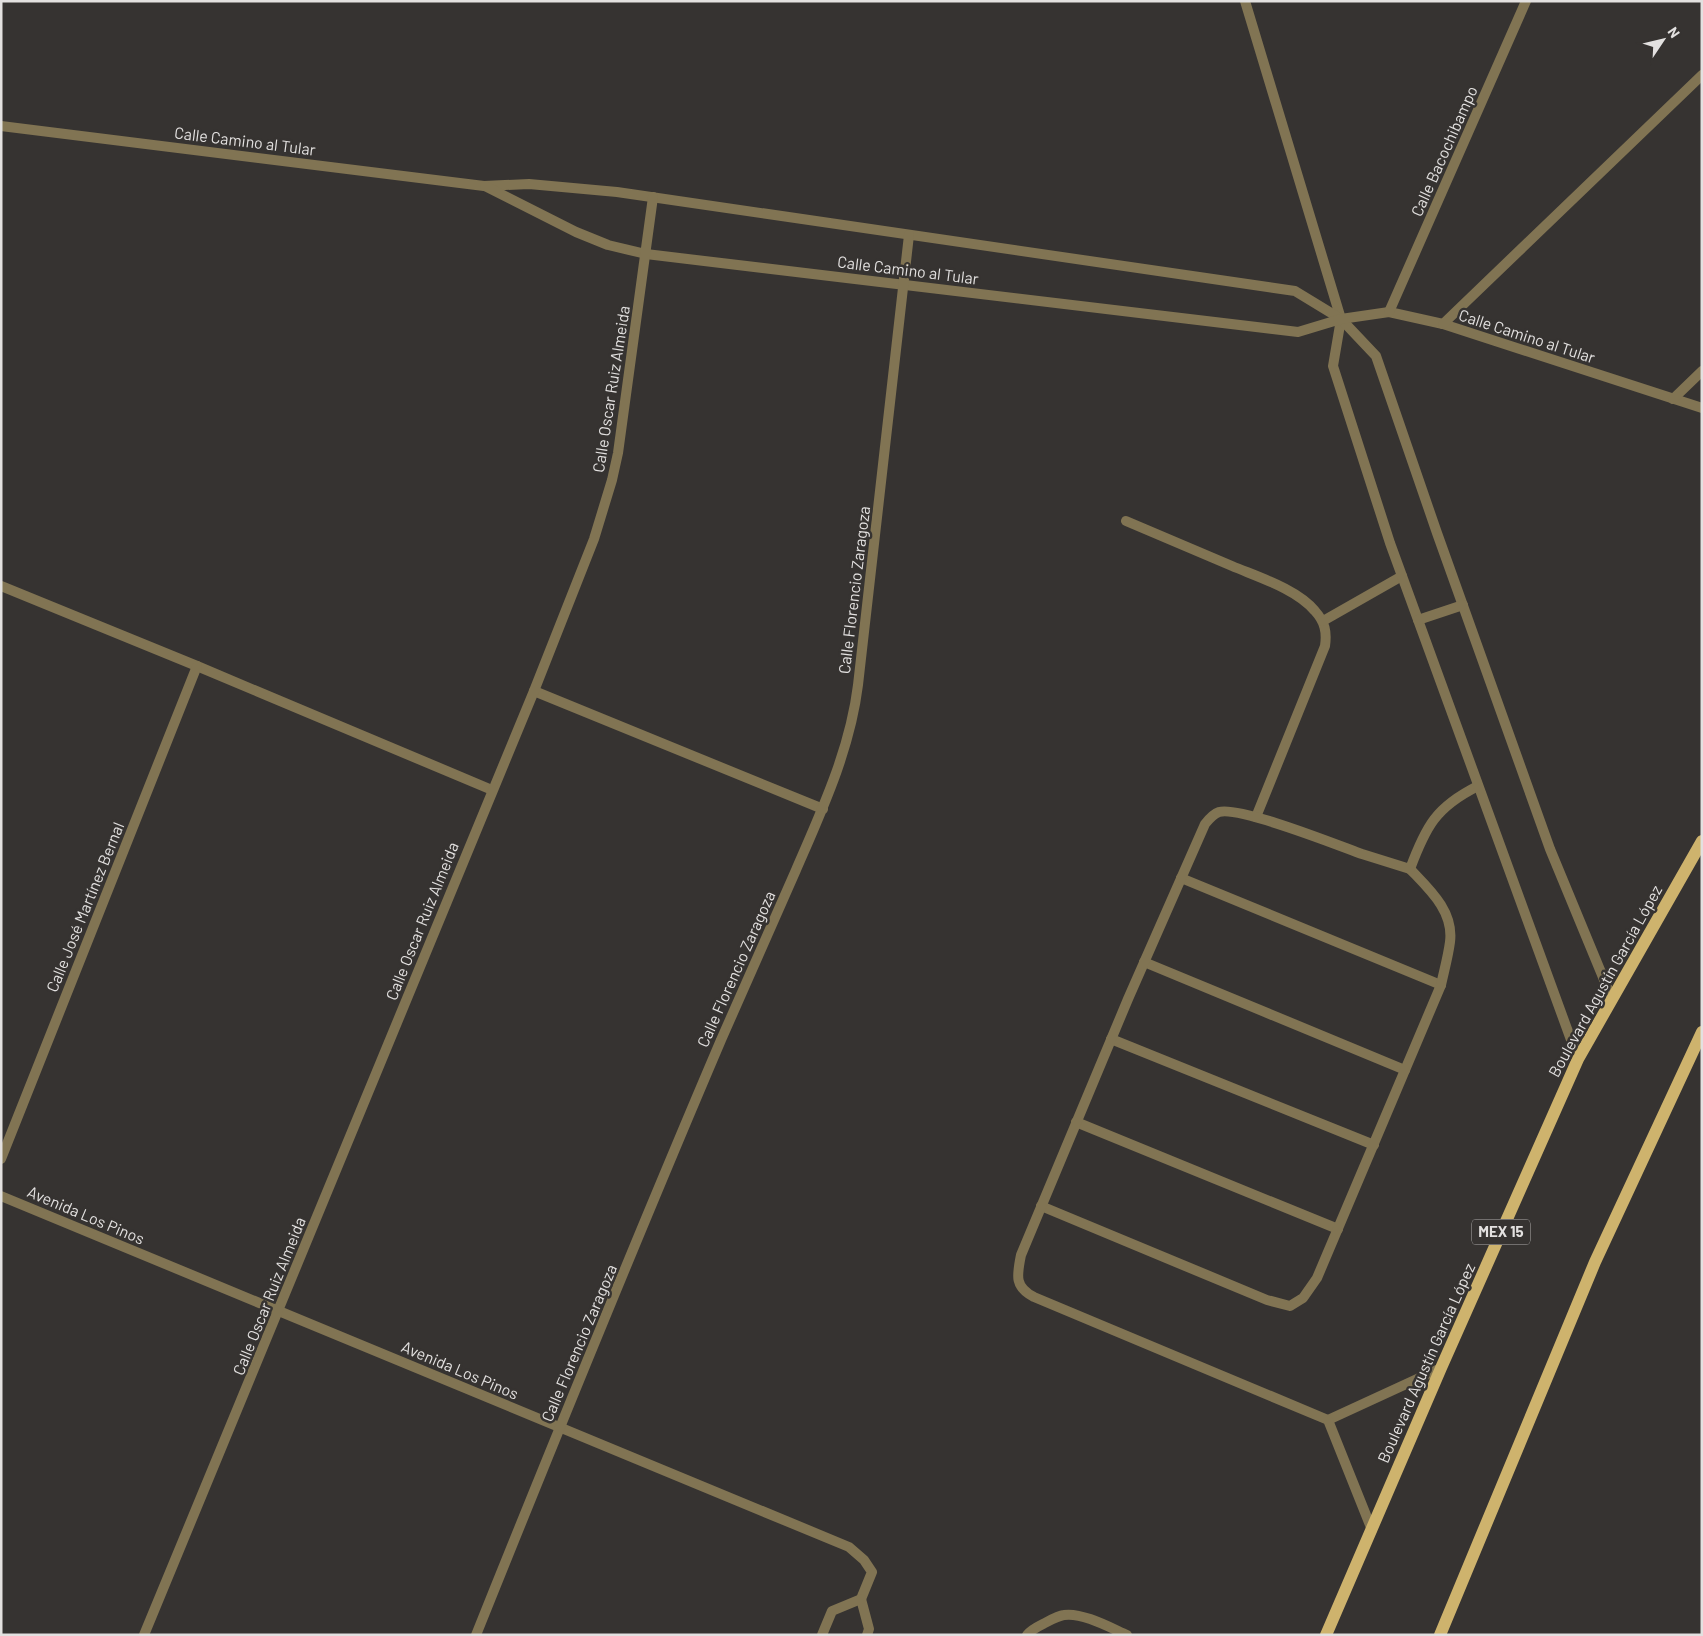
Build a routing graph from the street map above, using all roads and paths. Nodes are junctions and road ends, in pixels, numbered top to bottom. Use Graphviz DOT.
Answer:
graph roads {
  1 [pos="1245,1"];
  2 [pos="1526,1"];
  3 [pos="1702,75"];
  4 [pos="1,126"];
  5 [pos="484,186"];
  6 [pos="653,197"];
  7 [pos="910,235"];
  8 [pos="646,254"];
  9 [pos="904,285"];
  10 [pos="1389,312"];
  11 [pos="1341,319"];
  12 [pos="1443,324"];
  13 [pos="1702,371"];
  14 [pos="1673,399"];
  15 [pos="1702,408"];
  16 [pos="1126,521"];
  17 [pos="1402,576"];
  18 [pos="1,586"];
  19 [pos="1463,605"];
  20 [pos="1418,620"];
  21 [pos="1323,621"];
  22 [pos="197,666"];
  23 [pos="534,691"];
  24 [pos="1478,786"];
  25 [pos="492,790"];
  26 [pos="823,809"];
  27 [pos="1256,817"];
  28 [pos="1702,841"];
  29 [pos="1410,869"];
  30 [pos="1181,878"];
  31 [pos="1144,962"];
  32 [pos="1441,985"];
  33 [pos="1612,999"];
  34 [pos="1702,1032"];
  35 [pos="1111,1039"];
  36 [pos="1578,1059"];
  37 [pos="1405,1070"];
  38 [pos="1076,1122"];
  39 [pos="1374,1145"];
  40 [pos="1,1159"];
  41 [pos="1,1196"];
  42 [pos="1041,1206"];
  43 [pos="1338,1229"];
  44 [pos="279,1311"];
  45 [pos="1440,1368"];
  46 [pos="1328,1420"];
  47 [pos="559,1428"];
  48 [pos="1372,1530"];
  49 [pos="861,1599"];
  50 [pos="144,1635"];
  51 [pos="476,1635"];
  52 [pos="822,1635"];
  53 [pos="867,1635"];
  54 [pos="1027,1635"];
  55 [pos="1127,1635"];
  56 [pos="1326,1635"];
  57 [pos="1440,1635"];
  1 -- 11 [label="street"];
  2 -- 10 [label="street, Calle Bacochibampo"];
  3 -- 12 [label="street"];
  4 -- 5 [label="street, Calle Camino al Tular"];
  5 -- 6 [label="street, Calle Camino al Tular"];
  5 -- 8 [label="street, Calle Camino al Tular"];
  6 -- 7 [label="street, Calle Camino al Tular"];
  6 -- 8 [label="street, Calle Oscar Ruiz Almeida"];
  7 -- 9 [label="street, Calle Florencio Zaragoza"];
  7 -- 11 [label="street, Calle Camino al Tular"];
  8 -- 9 [label="street, Calle Camino al Tular"];
  8 -- 23 [label="street, Calle Oscar Ruiz Almeida"];
  9 -- 11 [label="street, Calle Camino al Tular"];
  9 -- 26 [label="street, Calle Florencio Zaragoza"];
  10 -- 11 [label="street, Calle Camino al Tular"];
  10 -- 12 [label="street, Calle Camino al Tular"];
  11 -- 17 [label="street"];
  11 -- 19 [label="street"];
  12 -- 14 [label="street, Calle Camino al Tular"];
  13 -- 14 [label="street"];
  14 -- 15 [label="street, Calle Camino al Tular"];
  16 -- 21 [label="street"];
  17 -- 20 [label="street"];
  17 -- 21 [label="street"];
  18 -- 22 [label="street"];
  19 -- 20 [label="street"];
  19 -- 33 [label="street"];
  20 -- 24 [label="street"];
  21 -- 27 [label="street"];
  22 -- 25 [label="street"];
  22 -- 40 [label="street, Calle José Martínez Bernal"];
  23 -- 25 [label="street, Calle Oscar Ruiz Almeida"];
  23 -- 26 [label="street"];
  24 -- 29 [label="street"];
  24 -- 36 [label="street"];
  25 -- 44 [label="street, Calle Oscar Ruiz Almeida"];
  26 -- 47 [label="street, Calle Florencio Zaragoza"];
  27 -- 29 [label="street"];
  27 -- 30 [label="street"];
  28 -- 33 [label="main road, Boulevard Agustín García López / MEX 15"];
  29 -- 32 [label="street"];
  30 -- 31 [label="street"];
  30 -- 32 [label="street"];
  31 -- 35 [label="street"];
  31 -- 37 [label="street"];
  32 -- 37 [label="street"];
  33 -- 36 [label="main road, Boulevard Agustín García López / MEX 15"];
  34 -- 57 [label="main road"];
  35 -- 38 [label="street"];
  35 -- 39 [label="street"];
  36 -- 45 [label="main road, Boulevard Agustín García López / MEX 15"];
  37 -- 39 [label="street"];
  38 -- 42 [label="street"];
  38 -- 43 [label="street"];
  39 -- 43 [label="street"];
  41 -- 44 [label="street, Avenida Los Pinos"];
  42 -- 43 [label="street"];
  42 -- 46 [label="street"];
  44 -- 47 [label="street, Avenida Los Pinos"];
  44 -- 50 [label="street, Calle Oscar Ruiz Almeida"];
  45 -- 46 [label="street"];
  45 -- 48 [label="main road, Boulevard Agustín García López / MEX 15"];
  46 -- 48 [label="street"];
  47 -- 49 [label="street, Avenida Los Pinos"];
  47 -- 51 [label="street, Calle Florencio Zaragoza"];
  48 -- 56 [label="main road, Boulevard Agustín García López / MEX 15"];
  49 -- 52 [label="street"];
  49 -- 53 [label="street"];
  54 -- 55 [label="street"];
}
